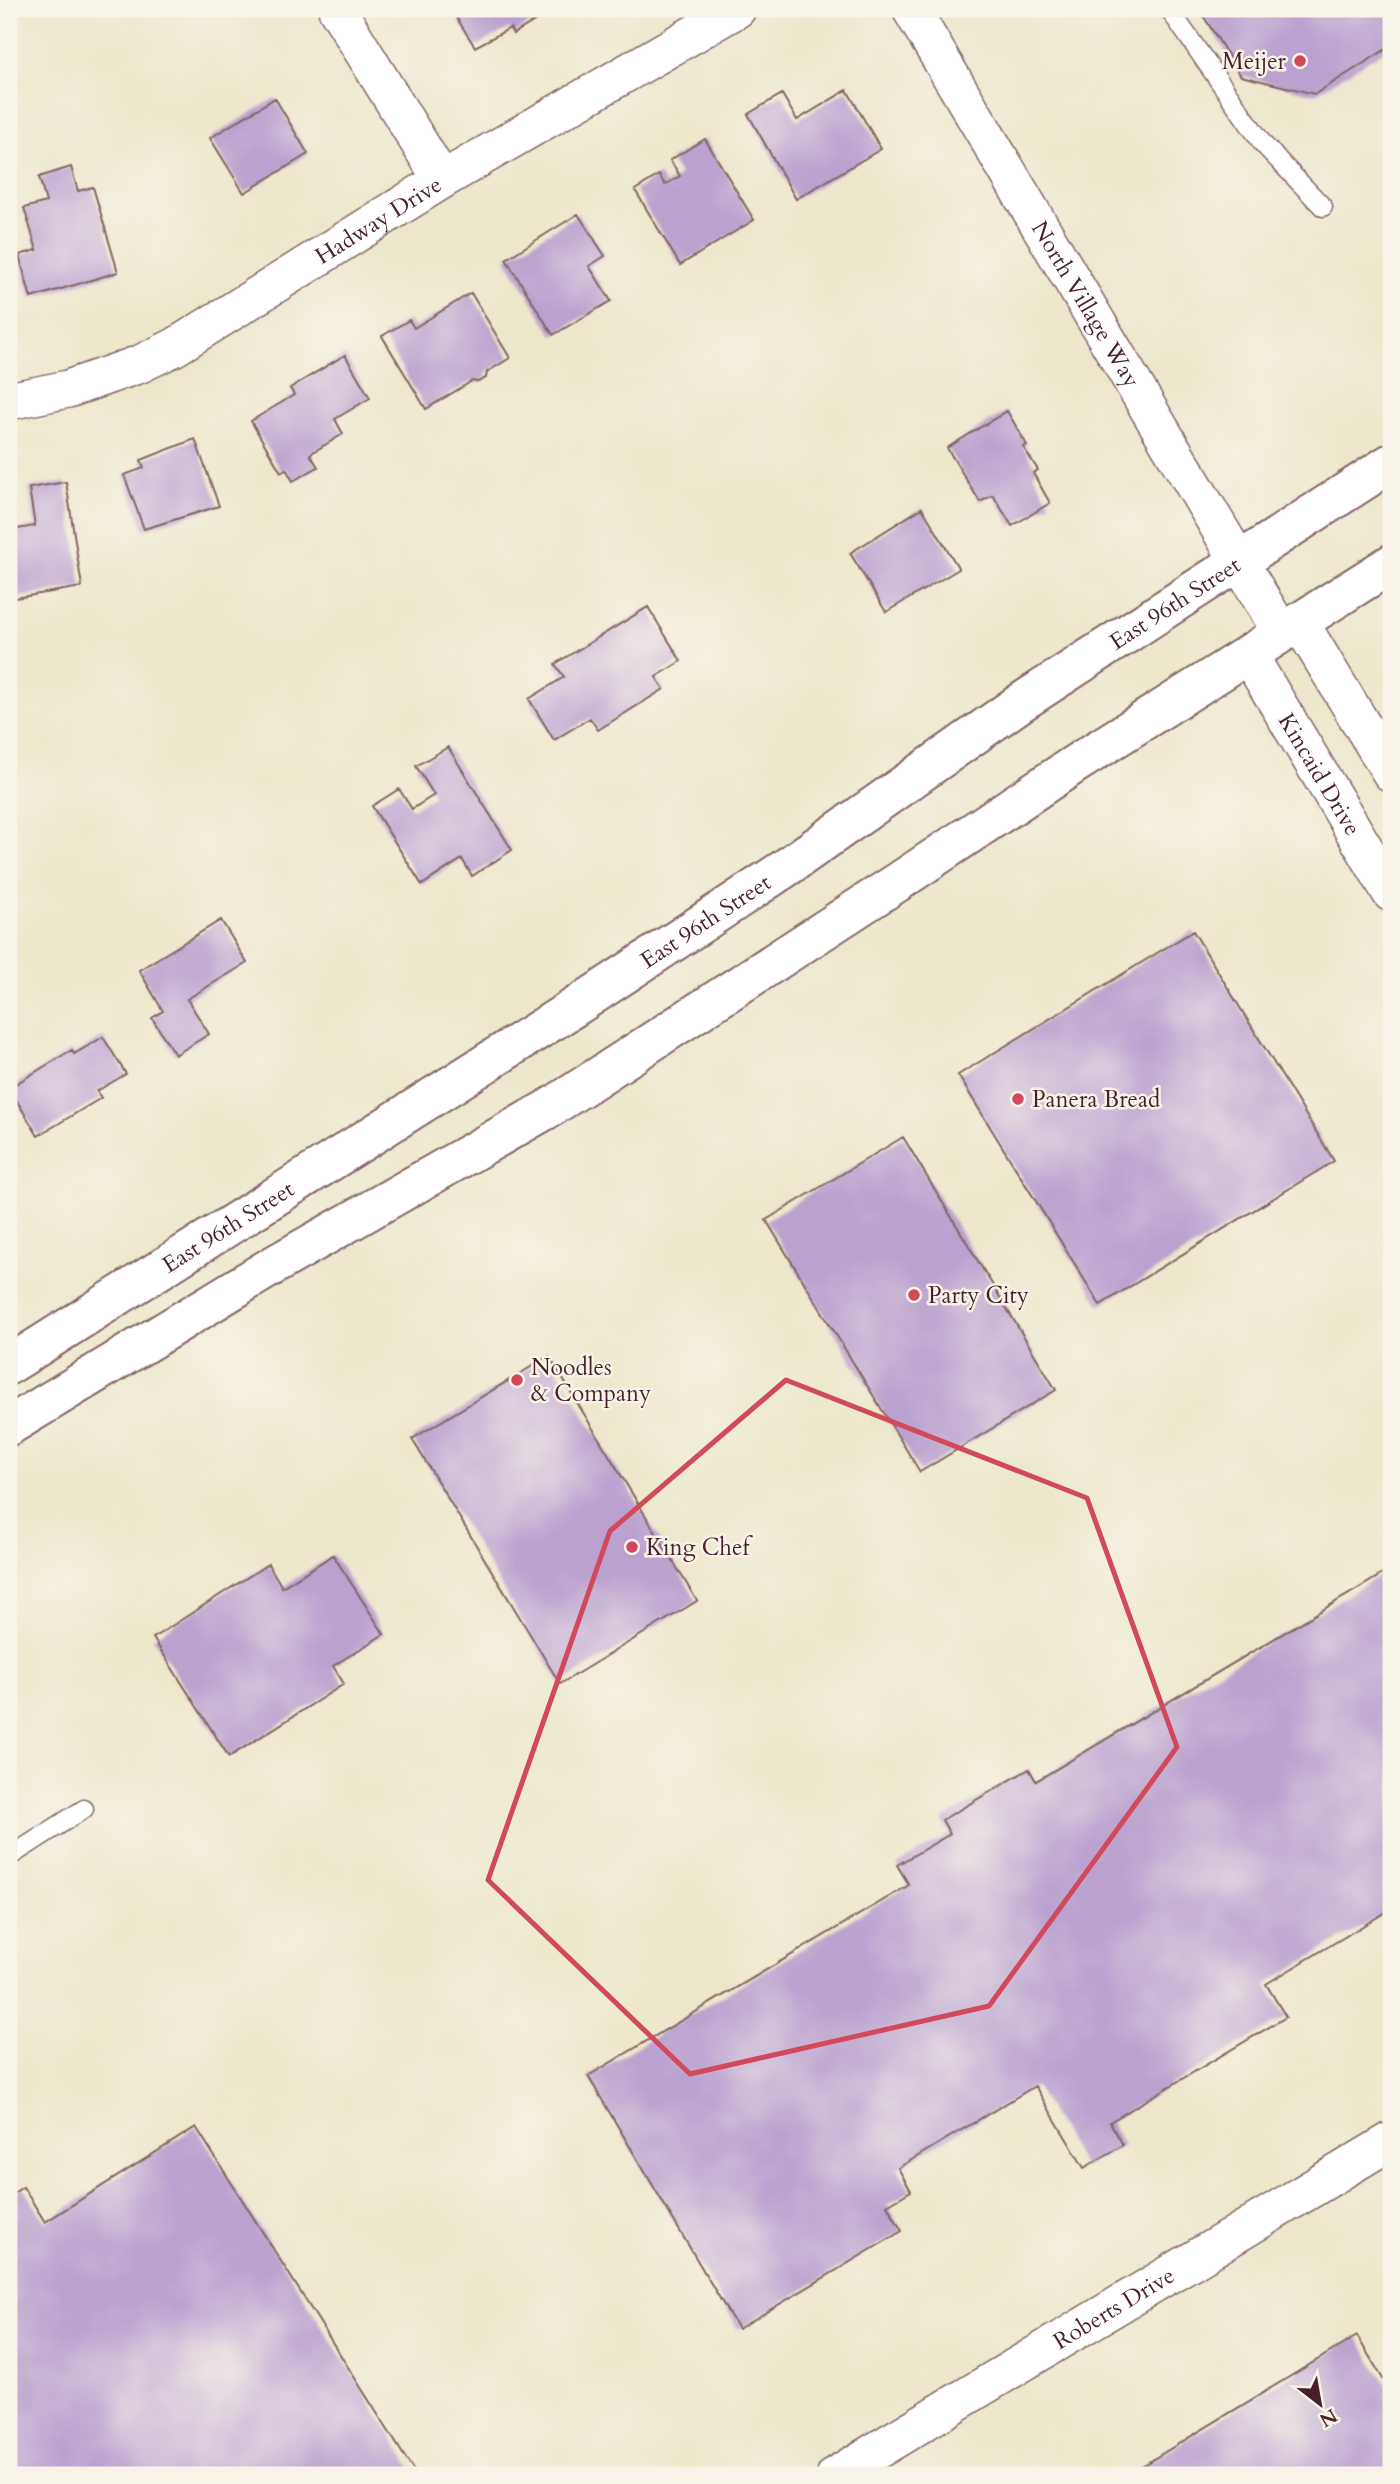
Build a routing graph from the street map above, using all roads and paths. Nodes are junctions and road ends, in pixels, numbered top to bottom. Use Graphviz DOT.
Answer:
graph roads {
  1 [pos="337,9"];
  2 [pos="737,9"];
  3 [pos="911,9"];
  4 [pos="1169,9"];
  5 [pos="442,180"];
  6 [pos="1323,207"];
  7 [pos="9,401"];
  8 [pos="1391,463"];
  9 [pos="1238,562"];
  10 [pos="1391,564"];
  11 [pos="1280,618"];
  12 [pos="1248,654"];
  13 [pos="1391,774"];
  14 [pos="1391,893"];
  15 [pos="9,1365"];
  16 [pos="9,1426"];
  17 [pos="84,1809"];
  18 [pos="9,1857"];
  19 [pos="1391,2141"];
  20 [pos="836,2475"];
  1 -- 5 [label="street"];
  2 -- 5 [label="street, Hadway Drive"];
  3 -- 9 [label="street, North Village Way"];
  4 -- 6 [label="lane"];
  5 -- 7 [label="street, Hadway Drive"];
  8 -- 9 [label="main road, East 96th Street"];
  9 -- 11 [label="street, North Village Way"];
  9 -- 15 [label="main road, East 96th Street"];
  10 -- 11 [label="main road"];
  11 -- 12 [label="main road"];
  11 -- 13 [label="street"];
  12 -- 14 [label="street, Kincaid Drive"];
  12 -- 16 [label="main road"];
  17 -- 18 [label="lane"];
  19 -- 20 [label="street, Roberts Drive"];
}
